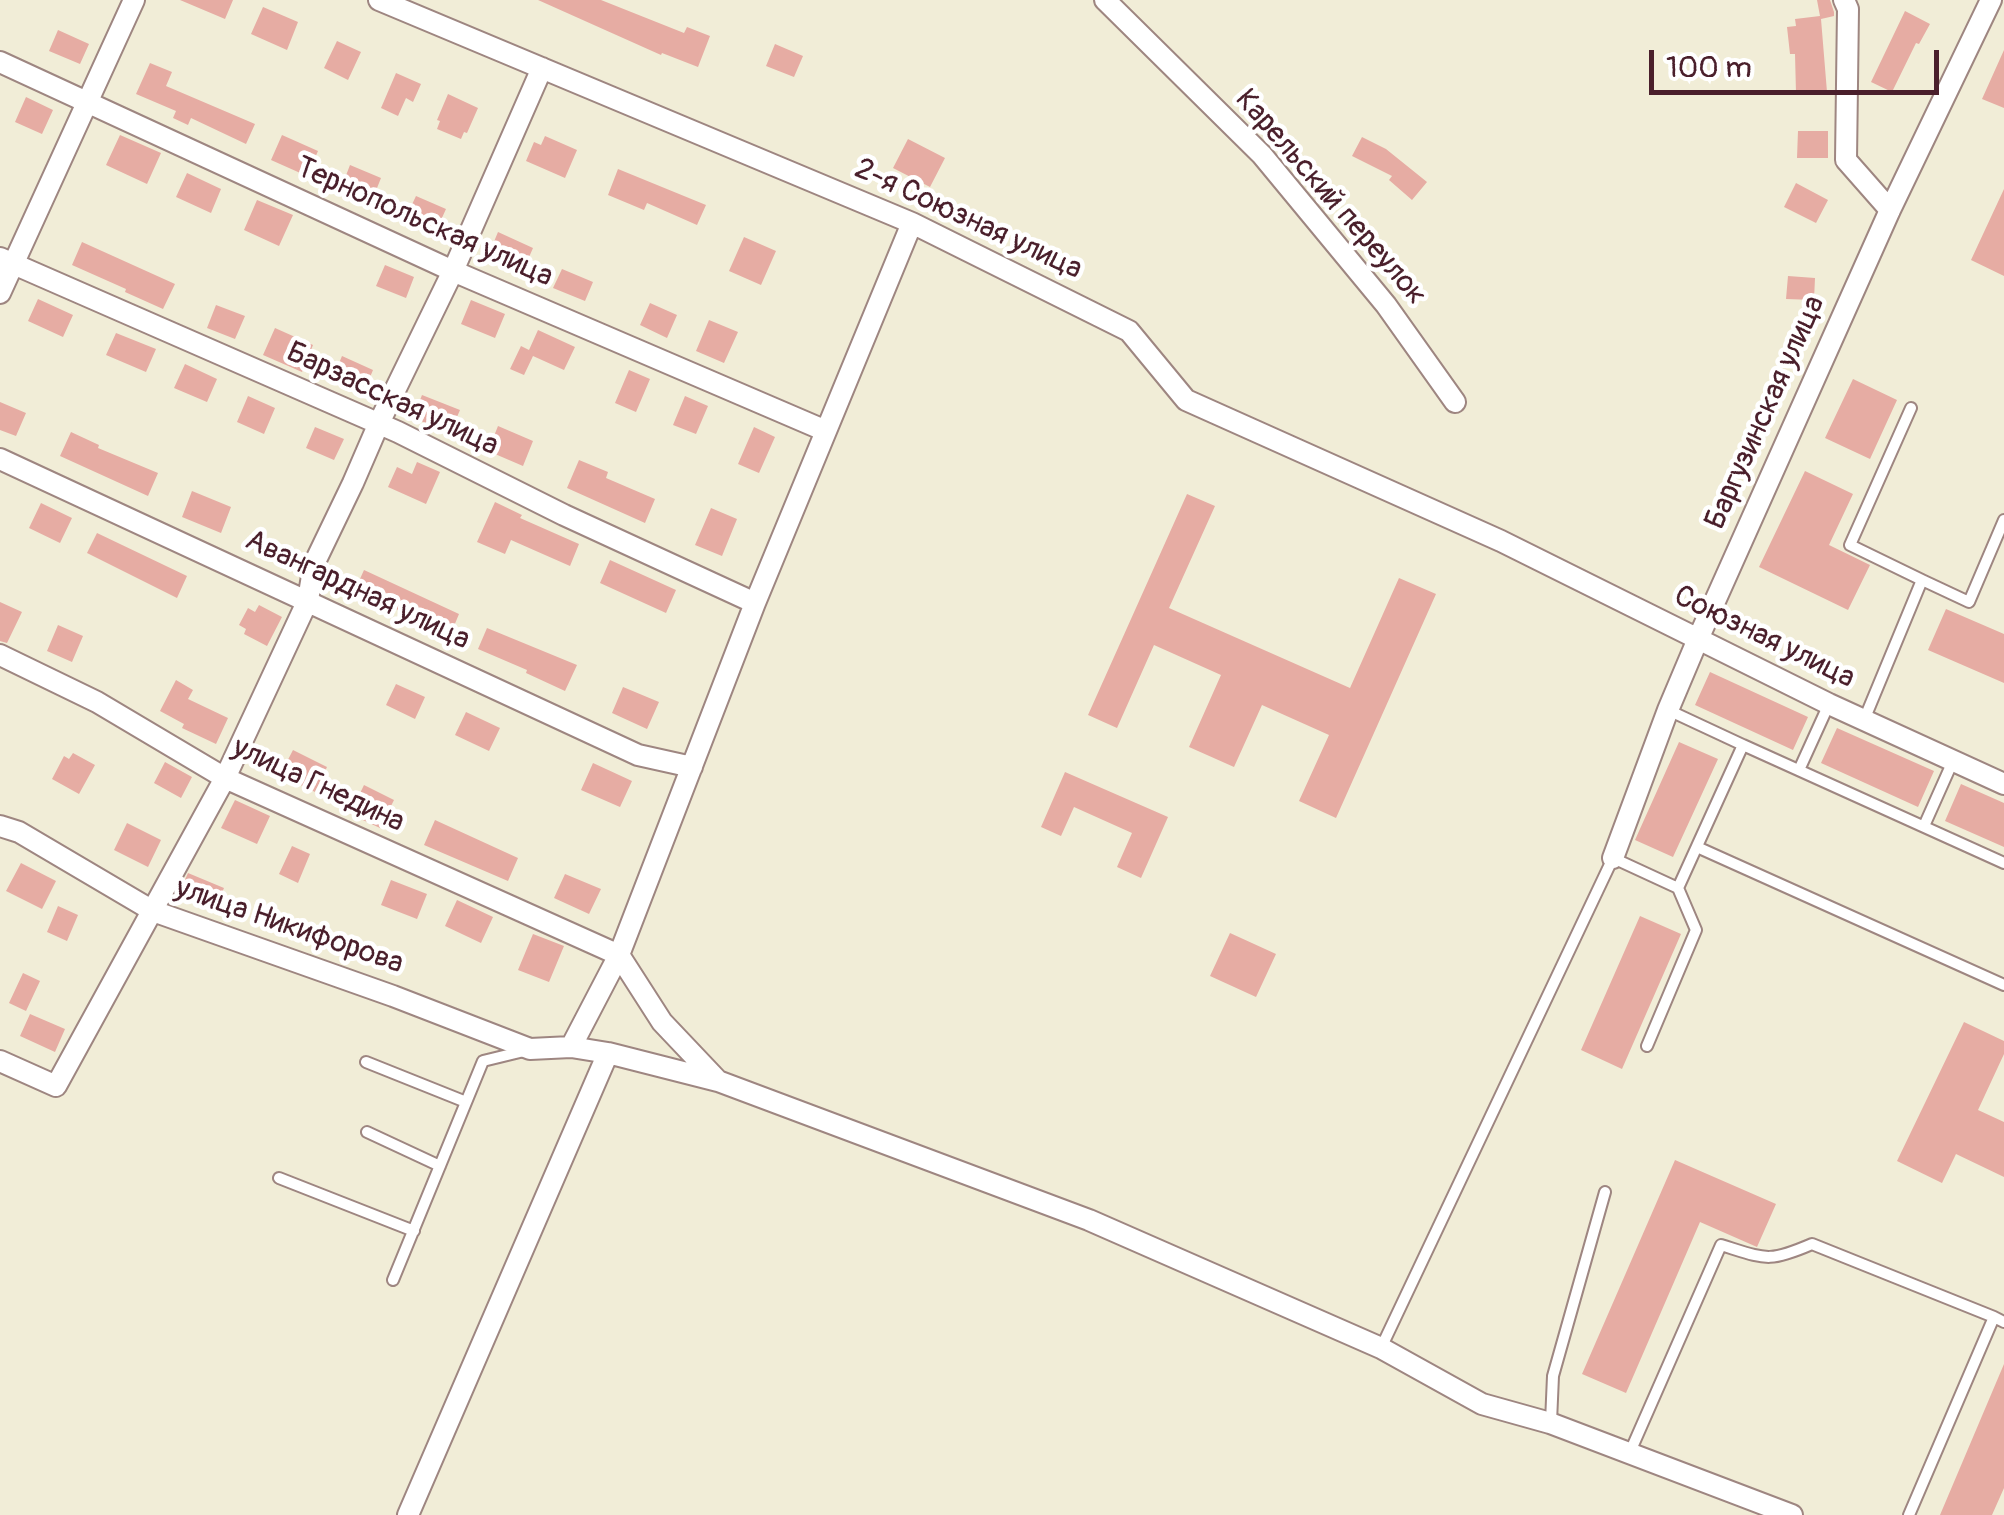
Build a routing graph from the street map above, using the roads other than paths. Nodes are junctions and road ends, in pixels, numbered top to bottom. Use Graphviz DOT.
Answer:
graph roads {
  1 [pos="134,0"];
  2 [pos="379,0"];
  3 [pos="1105,0"];
  4 [pos="1844,0"];
  5 [pos="1991,0"];
  6 [pos="0,62"];
  7 [pos="542,68"];
  8 [pos="86,102"];
  9 [pos="1890,210"];
  10 [pos="912,223"];
  11 [pos="6,260"];
  12 [pos="453,270"];
  13 [pos="0,293"];
  14 [pos="1455,402"];
  15 [pos="1910,408"];
  16 [pos="378,423"];
  17 [pos="826,431"];
  18 [pos="0,458"];
  19 [pos="2004,520"];
  20 [pos="1501,540"];
  21 [pos="1922,580"];
  22 [pos="308,600"];
  23 [pos="755,603"];
  24 [pos="1698,639"];
  25 [pos="0,655"];
  26 [pos="1830,704"];
  27 [pos="1668,710"];
  28 [pos="1864,720"];
  29 [pos="1743,745"];
  30 [pos="1953,761"];
  31 [pos="692,768"];
  32 [pos="1799,770"];
  33 [pos="225,778"];
  34 [pos="2004,784"];
  35 [pos="0,826"];
  36 [pos="1924,826"];
  37 [pos="1697,846"];
  38 [pos="1613,858"];
  39 [pos="2004,863"];
  40 [pos="1678,888"];
  41 [pos="153,911"];
  42 [pos="619,955"];
  43 [pos="2004,985"];
  44 [pos="1647,1046"];
  45 [pos="571,1047"];
  46 [pos="530,1049"];
  47 [pos="608,1052"];
  48 [pos="0,1061"];
  49 [pos="366,1062"];
  50 [pos="718,1081"];
  51 [pos="466,1102"];
  52 [pos="367,1132"];
  53 [pos="440,1166"];
  54 [pos="280,1178"];
  55 [pos="1605,1192"];
  56 [pos="414,1231"];
  57 [pos="394,1280"];
  58 [pos="1999,1319"];
  59 [pos="1381,1348"];
  60 [pos="1550,1423"];
  61 [pos="1630,1452"];
  62 [pos="408,1515"];
  63 [pos="1792,1515"];
  64 [pos="1909,1515"];
  1 -- 8 [label="street"];
  2 -- 7 [label="street, 2-я Союзная улица"];
  3 -- 14 [label="street, Карельский переулок"];
  4 -- 9 [label="street"];
  5 -- 9 [label="street, Баргузинская улица"];
  6 -- 8 [label="street, Тернопольская улица"];
  7 -- 10 [label="street, 2-я Союзная улица"];
  7 -- 12 [label="street"];
  8 -- 11 [label="street"];
  8 -- 12 [label="street, Тернопольская улица"];
  9 -- 24 [label="street, Баргузинская улица"];
  10 -- 17 [label="street"];
  10 -- 20 [label="street, 2-я Союзная улица"];
  11 -- 13 [label="street"];
  11 -- 16 [label="street, Барзасская улица"];
  12 -- 16 [label="street"];
  12 -- 17 [label="street, Тернопольская улица"];
  15 -- 21 [label="lane"];
  16 -- 22 [label="street"];
  16 -- 23 [label="street, Барзасская улица"];
  17 -- 23 [label="street"];
  18 -- 22 [label="street, Авангардная улица"];
  19 -- 21 [label="lane"];
  20 -- 24 [label="street, Союзная улица"];
  21 -- 28 [label="lane"];
  22 -- 31 [label="street, Авангардная улица"];
  22 -- 33 [label="street"];
  23 -- 31 [label="street"];
  24 -- 26 [label="street, Союзная улица"];
  24 -- 27 [label="street, Баргузинская улица"];
  25 -- 33 [label="street, улица Гнедина"];
  26 -- 28 [label="street, Союзная улица"];
  26 -- 32 [label="lane"];
  27 -- 29 [label="lane"];
  27 -- 38 [label="street, Баргузинская улица"];
  28 -- 30 [label="street, Союзная улица"];
  29 -- 32 [label="lane"];
  29 -- 37 [label="lane"];
  30 -- 34 [label="street, Союзная улица"];
  30 -- 36 [label="lane"];
  31 -- 42 [label="street"];
  32 -- 36 [label="lane"];
  33 -- 41 [label="street"];
  33 -- 42 [label="street, улица Гнедина"];
  35 -- 41 [label="street, улица Никифорова"];
  36 -- 39 [label="lane"];
  37 -- 40 [label="lane"];
  37 -- 43 [label="lane"];
  38 -- 40 [label="lane"];
  38 -- 59 [label="lane"];
  40 -- 44 [label="lane"];
  41 -- 46 [label="street, улица Никифорова"];
  41 -- 48 [label="street"];
  42 -- 45 [label="street"];
  42 -- 50 [label="street"];
  45 -- 46 [label="street, улица Никифорова"];
  45 -- 47 [label="street, улица Никифорова"];
  46 -- 51 [label="lane"];
  47 -- 50 [label="street, улица Никифорова"];
  47 -- 62 [label="street"];
  49 -- 51 [label="lane"];
  50 -- 59 [label="street, улица Никифорова"];
  51 -- 53 [label="lane"];
  52 -- 53 [label="lane"];
  53 -- 56 [label="lane"];
  54 -- 56 [label="lane"];
  55 -- 60 [label="lane"];
  56 -- 57 [label="lane"];
  58 -- 61 [label="lane"];
  58 -- 64 [label="lane"];
  59 -- 60 [label="street, улица Никифорова"];
  60 -- 61 [label="street, улица Никифорова"];
  61 -- 63 [label="street, улица Никифорова"];
}
